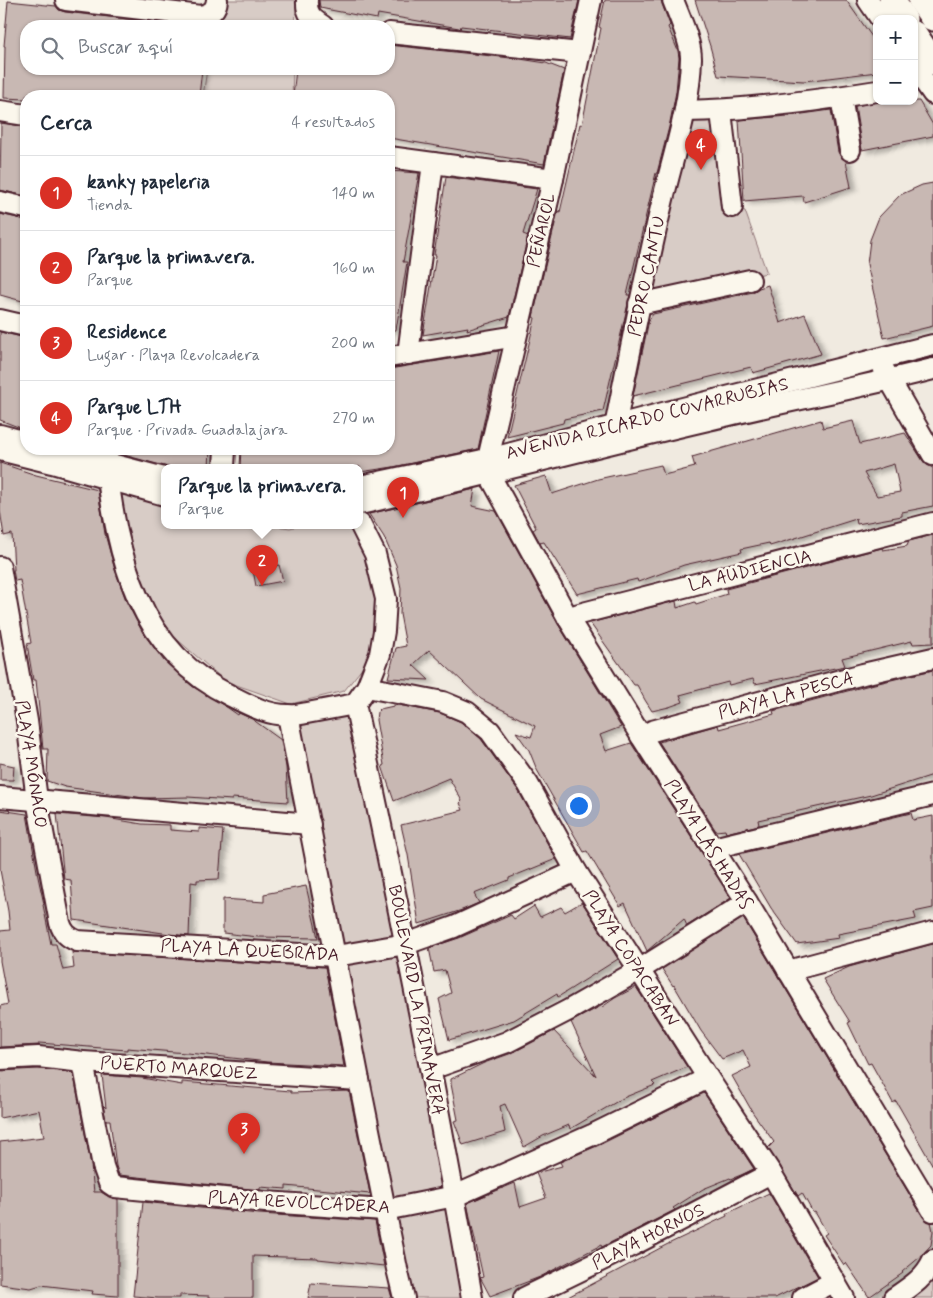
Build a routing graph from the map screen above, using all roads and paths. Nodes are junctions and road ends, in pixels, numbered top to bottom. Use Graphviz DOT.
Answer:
graph roads {
  1 [pos="66,0"];
  2 [pos="307,0"];
  3 [pos="590,0"];
  4 [pos="673,0"];
  5 [pos="868,0"];
  6 [pos="892,0"];
  7 [pos="921,0"];
  8 [pos="217,3"];
  9 [pos="878,15"];
  10 [pos="901,15"];
  11 [pos="933,18"];
  12 [pos="314,20"];
  13 [pos="395,34"];
  14 [pos="918,48"];
  15 [pos="580,53"];
  16 [pos="918,71"];
  17 [pos="927,81"];
  18 [pos="873,92"];
  19 [pos="841,97"];
  20 [pos="0,111"];
  21 [pos="685,111"];
  22 [pos="721,111"];
  23 [pos="20,113"];
  24 [pos="850,150"];
  25 [pos="395,158"];
  26 [pos="433,163"];
  27 [pos="553,179"];
  28 [pos="0,202"];
  29 [pos="20,207"];
  30 [pos="732,207"];
  31 [pos="750,280"];
  32 [pos="639,304"];
  33 [pos="0,320"];
  34 [pos="20,325"];
  35 [pos="516,336"];
  36 [pos="933,345"];
  37 [pos="398,356"];
  38 [pos="878,359"];
  39 [pos="933,369"];
  40 [pos="890,380"];
  41 [pos="0,435"];
  42 [pos="614,435"];
  43 [pos="20,440"];
  44 [pos="0,450"];
  45 [pos="69,455"];
  46 [pos="933,455"];
  47 [pos="489,466"];
  48 [pos="107,470"];
  49 [pos="161,478"];
  50 [pos="363,486"];
  51 [pos="161,493"];
  52 [pos="363,503"];
  53 [pos="933,523"];
  54 [pos="362,529"];
  55 [pos="0,567"];
  56 [pos="568,618"];
  57 [pos="933,658"];
  58 [pos="367,687"];
  59 [pos="356,704"];
  60 [pos="288,716"];
  61 [pos="641,736"];
  62 [pos="933,795"];
  63 [pos="0,797"];
  64 [pos="37,800"];
  65 [pos="310,824"];
  66 [pos="713,848"];
  67 [pos="576,871"];
  68 [pos="747,902"];
  69 [pos="62,930"];
  70 [pos="933,932"];
  71 [pos="406,944"];
  72 [pos="336,956"];
  73 [pos="639,970"];
  74 [pos="788,971"];
  75 [pos="0,1059"];
  76 [pos="83,1062"];
  77 [pos="431,1069"];
  78 [pos="708,1078"];
  79 [pos="359,1080"];
  80 [pos="771,1173"];
  81 [pos="455,1196"];
  82 [pos="385,1210"];
  83 [pos="933,1211"];
  84 [pos="933,1260"];
  85 [pos="839,1289"];
  86 [pos="404,1298"];
  87 [pos="472,1298"];
  88 [pos="524,1298"];
  89 [pos="803,1298"];
  90 [pos="894,1298"];
  1 -- 8 [label="street"];
  2 -- 12 [label="street"];
  3 -- 15 [label="street, PEÑAROL"];
  4 -- 21 [label="street, PEDRO CANTU"];
  5 -- 9 [label="street"];
  6 -- 10 [label="main road"];
  7 -- 11 [label="main road"];
  13 -- 15 [label="street"];
  14 -- 17 [label="main road"];
  15 -- 27 [label="street, PEÑAROL"];
  16 -- 17 [label="street"];
  18 -- 19 [label="street"];
  19 -- 22 [label="street"];
  19 -- 24 [label="street"];
  20 -- 23 [label="street"];
  21 -- 22 [label="street"];
  21 -- 32 [label="street, PEDRO CANTU"];
  22 -- 30 [label="street"];
  25 -- 26 [label="street"];
  26 -- 27 [label="street"];
  26 -- 37 [label="street"];
  27 -- 35 [label="street, PEÑAROL"];
  28 -- 29 [label="street"];
  31 -- 32 [label="street"];
  32 -- 42 [label="street, PEDRO CANTU"];
  33 -- 34 [label="street"];
  35 -- 37 [label="street"];
  35 -- 47 [label="street, PEÑAROL"];
  36 -- 38 [label="street, AVENIDA RICARDO COVARRUBIAS"];
  38 -- 40 [label="street"];
  38 -- 42 [label="street, AVENIDA RICARDO COVARRUBIAS"];
  39 -- 40 [label="street, AVENIDA RICARDO COVARRUBIAS"];
  40 -- 42 [label="street, AVENIDA RICARDO COVARRUBIAS"];
  40 -- 46 [label="street"];
  41 -- 43 [label="street"];
  42 -- 47 [label="street, AVENIDA RICARDO COVARRUBIAS"];
  44 -- 48 [label="street"];
  45 -- 48 [label="street"];
  47 -- 50 [label="street, AVENIDA RICARDO COVARRUBIAS"];
  47 -- 52 [label="street, AVENIDA RICARDO COVARRUBIAS"];
  47 -- 56 [label="street, PLAYA LAS HADAS"];
  48 -- 49 [label="street"];
  48 -- 51 [label="street"];
  48 -- 60 [label="street"];
  53 -- 56 [label="street, LA AUDIENCIA"];
  54 -- 58 [label="street"];
  55 -- 64 [label="street, PLAYA MÓNACO"];
  56 -- 61 [label="street, PLAYA LAS HADAS"];
  57 -- 61 [label="street, PLAYA LA PESCA"];
  58 -- 59 [label="street"];
  58 -- 67 [label="street, PLAYA COPACABAN"];
  59 -- 60 [label="street"];
  59 -- 71 [label="street, BOULEVARD LA PRIMAVERA"];
  60 -- 65 [label="street"];
  61 -- 66 [label="street, PLAYA LAS HADAS"];
  62 -- 66 [label="street"];
  63 -- 64 [label="street"];
  64 -- 65 [label="street"];
  64 -- 69 [label="street, PLAYA MÓNACO"];
  65 -- 72 [label="street"];
  66 -- 68 [label="street, PLAYA LAS HADAS"];
  67 -- 71 [label="street, PLAYA LA QUEBRADA"];
  67 -- 73 [label="street, PLAYA COPACABAN"];
  68 -- 73 [label="street"];
  68 -- 74 [label="street, PLAYA LAS HADAS"];
  69 -- 72 [label="street, PLAYA LA QUEBRADA"];
  70 -- 74 [label="street"];
  71 -- 72 [label="street, PLAYA LA QUEBRADA"];
  71 -- 77 [label="street, BOULEVARD LA PRIMAVERA"];
  72 -- 79 [label="street"];
  73 -- 77 [label="street"];
  73 -- 78 [label="street, PLAYA COPACABAN"];
  74 -- 83 [label="street, PLAYA LAS HADAS"];
  75 -- 76 [label="street, PUERTO MARQUEZ"];
  76 -- 79 [label="street, PUERTO MARQUEZ"];
  76 -- 82 [label="street, PLAYA REVOLCADERA"];
  77 -- 81 [label="street, BOULEVARD LA PRIMAVERA"];
  78 -- 80 [label="street, PLAYA COPACABAN"];
  78 -- 81 [label="street, PLAYA REVOLCADERA"];
  79 -- 82 [label="street"];
  80 -- 85 [label="street, PLAYA COPACABAN"];
  80 -- 88 [label="street, PLAYA HORNOS"];
  81 -- 82 [label="street, PLAYA REVOLCADERA"];
  81 -- 87 [label="street, BOULEVARD LA PRIMAVERA"];
  82 -- 86 [label="street"];
  84 -- 90 [label="street"];
  85 -- 89 [label="street"];
}
